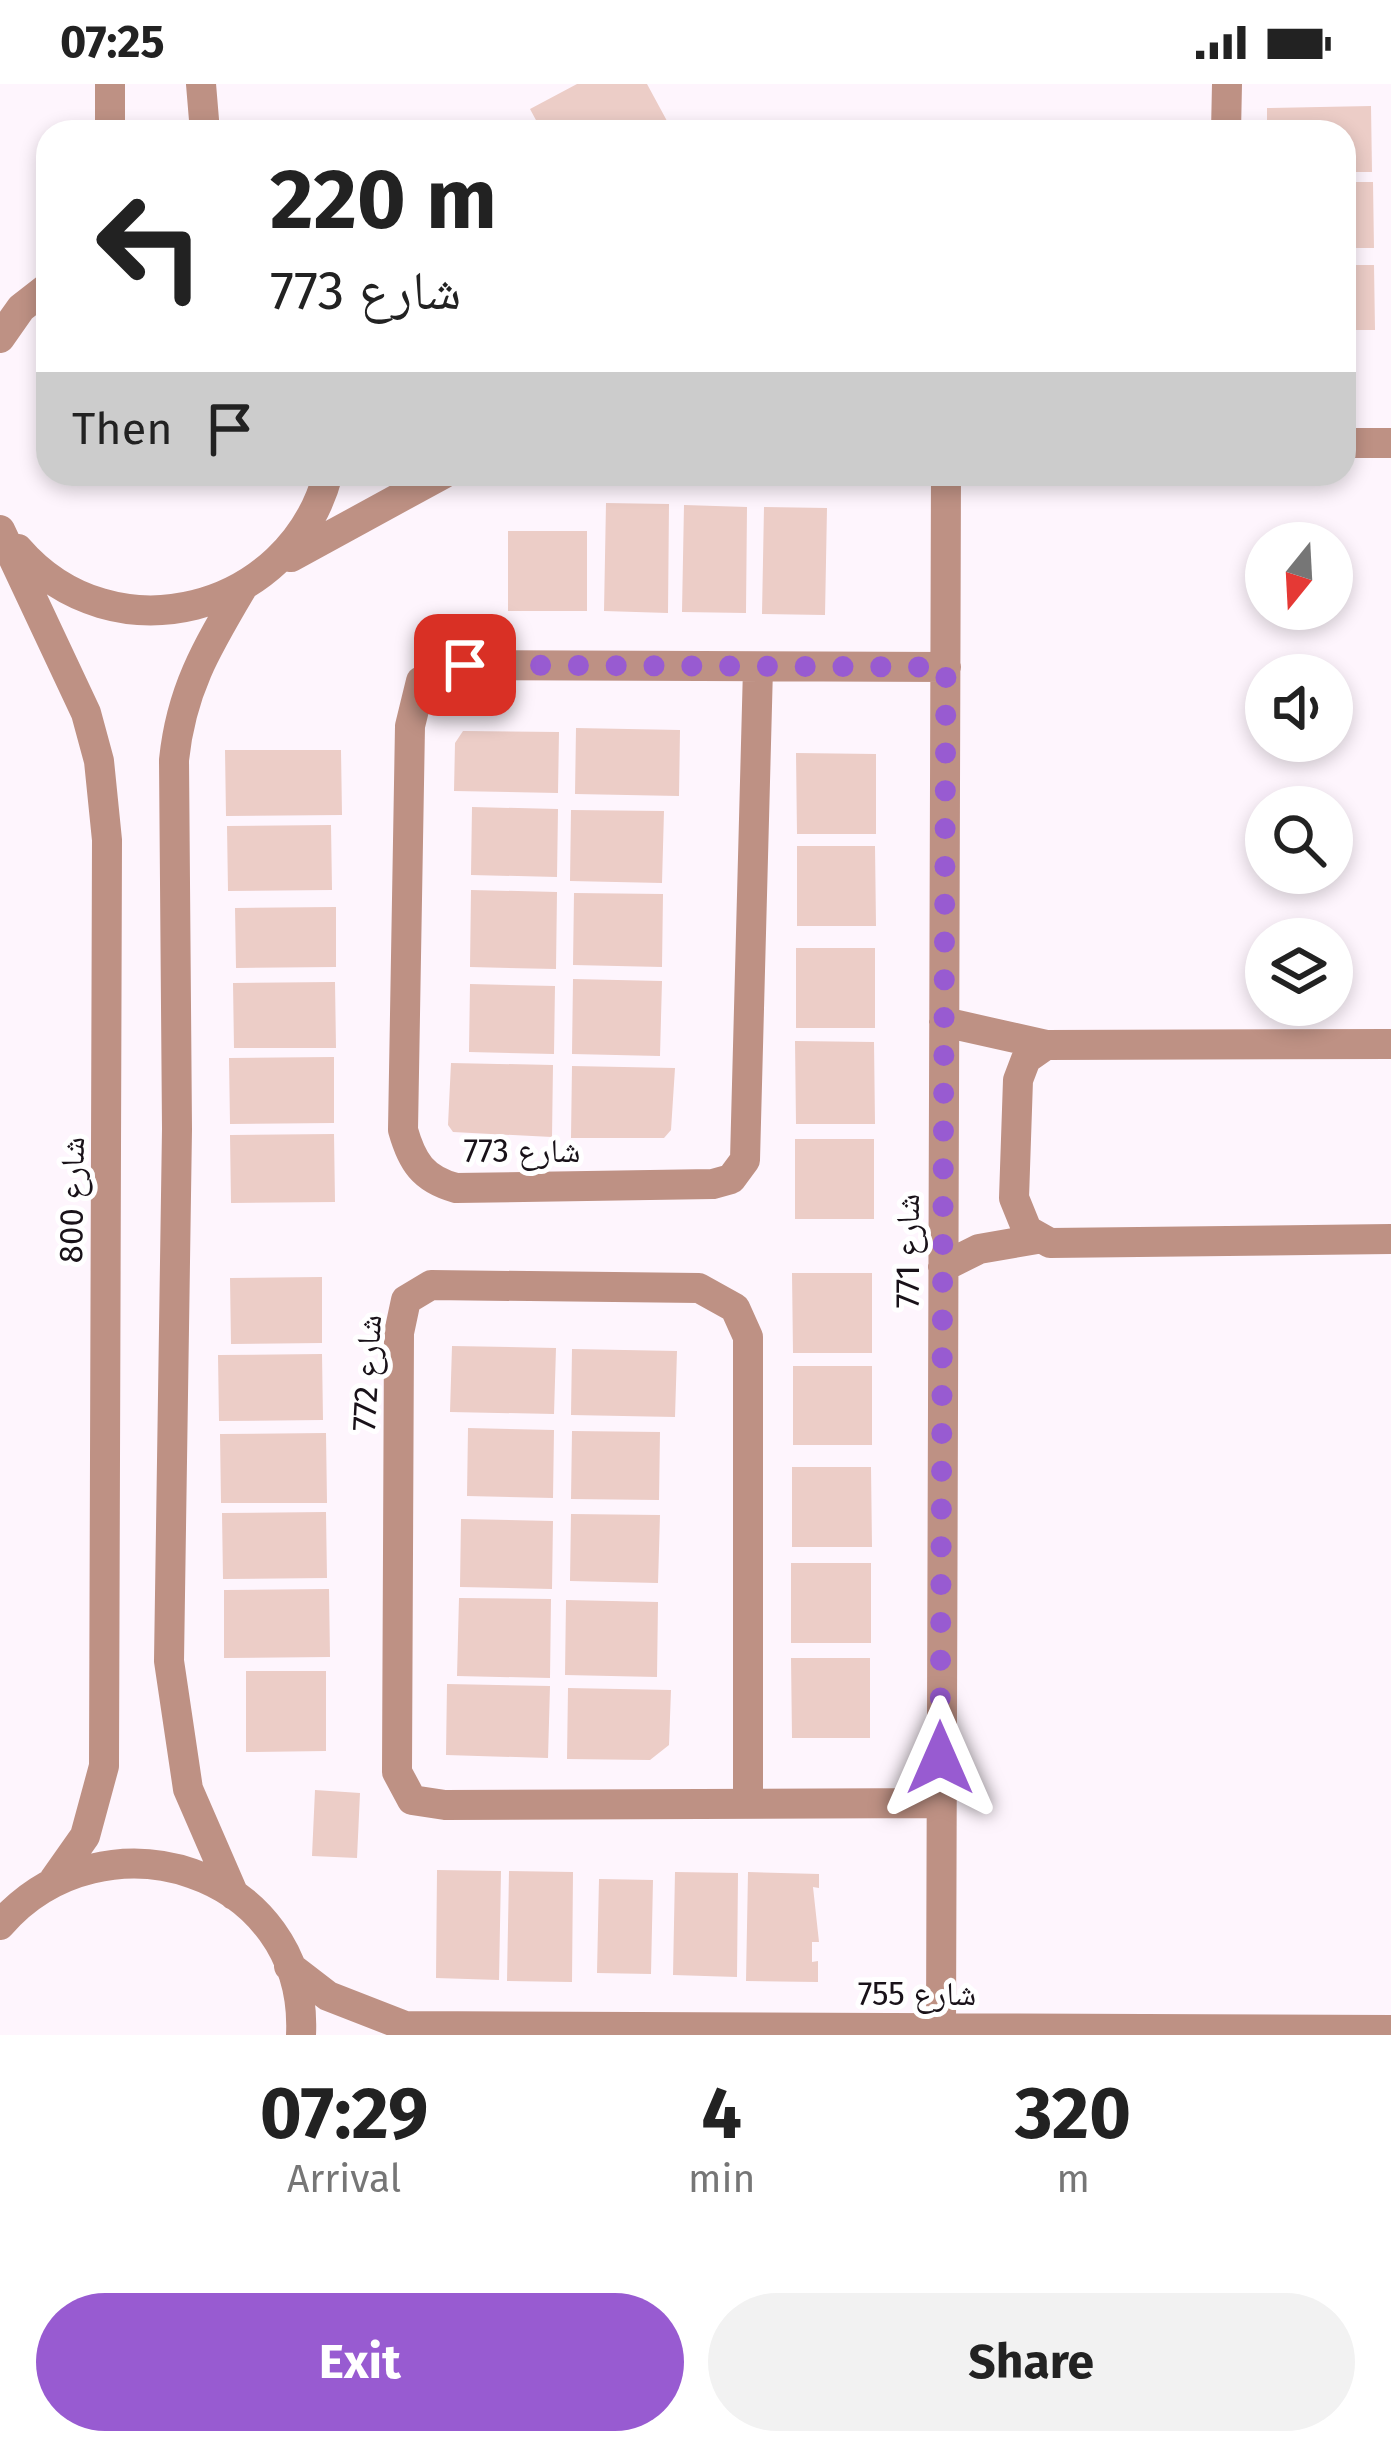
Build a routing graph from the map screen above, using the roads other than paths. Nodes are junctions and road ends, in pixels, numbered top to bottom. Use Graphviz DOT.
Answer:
graph roads {
  1 [pos="110,84"];
  2 [pos="201,84"];
  3 [pos="1227,84"];
  4 [pos="110,120"];
  5 [pos="204,120"];
  6 [pos="1226,120"];
  7 [pos="36,296"];
  8 [pos="3,329"];
  9 [pos="1356,443"];
  10 [pos="1391,443"];
  11 [pos="323,486"];
  12 [pos="421,486"];
  13 [pos="946,486"];
  14 [pos="0,529"];
  15 [pos="275,566"];
  16 [pos="241,590"];
  17 [pos="946,667"];
  18 [pos="758,668"];
  19 [pos="944,1022"];
  20 [pos="1391,1044"];
  21 [pos="1046,1046"];
  22 [pos="1037,1239"];
  23 [pos="1391,1239"];
  24 [pos="943,1267"];
  25 [pos="748,1801"];
  26 [pos="940,1803"];
  27 [pos="54,1880"];
  28 [pos="234,1894"];
  29 [pos="0,1925"];
  30 [pos="289,1966"];
  31 [pos="941,2029"];
  32 [pos="1391,2030"];
  33 [pos="437,2031"];
  34 [pos="1082,2032"];
  35 [pos="301,2035"];
  1 -- 4 [label="street"];
  2 -- 5 [label="street"];
  3 -- 6 [label="street"];
  7 -- 8 [label="street"];
  9 -- 10 [label="street"];
  11 -- 15 [label="street"];
  12 -- 15 [label="street"];
  13 -- 17 [label="street, شارع 771"];
  14 -- 16 [label="street"];
  14 -- 27 [label="street, شارع 800"];
  15 -- 16 [label="street"];
  16 -- 28 [label="street"];
  17 -- 18 [label="street, شارع 773"];
  17 -- 19 [label="street, شارع 771"];
  18 -- 18 [label="street, شارع 773"];
  19 -- 21 [label="street"];
  19 -- 24 [label="street, شارع 771"];
  20 -- 21 [label="street"];
  21 -- 22 [label="street"];
  22 -- 23 [label="street"];
  22 -- 24 [label="street"];
  24 -- 26 [label="street, شارع 771"];
  25 -- 25 [label="street, شارع 772"];
  25 -- 26 [label="street, شارع 772"];
  26 -- 31 [label="street, شارع 771"];
  27 -- 28 [label="street"];
  27 -- 29 [label="street"];
  28 -- 30 [label="street"];
  30 -- 33 [label="street, شارع 755"];
  30 -- 35 [label="street"];
  31 -- 33 [label="street, شارع 755"];
  31 -- 34 [label="street, شارع 755"];
  32 -- 34 [label="street, شارع 755"];
}
